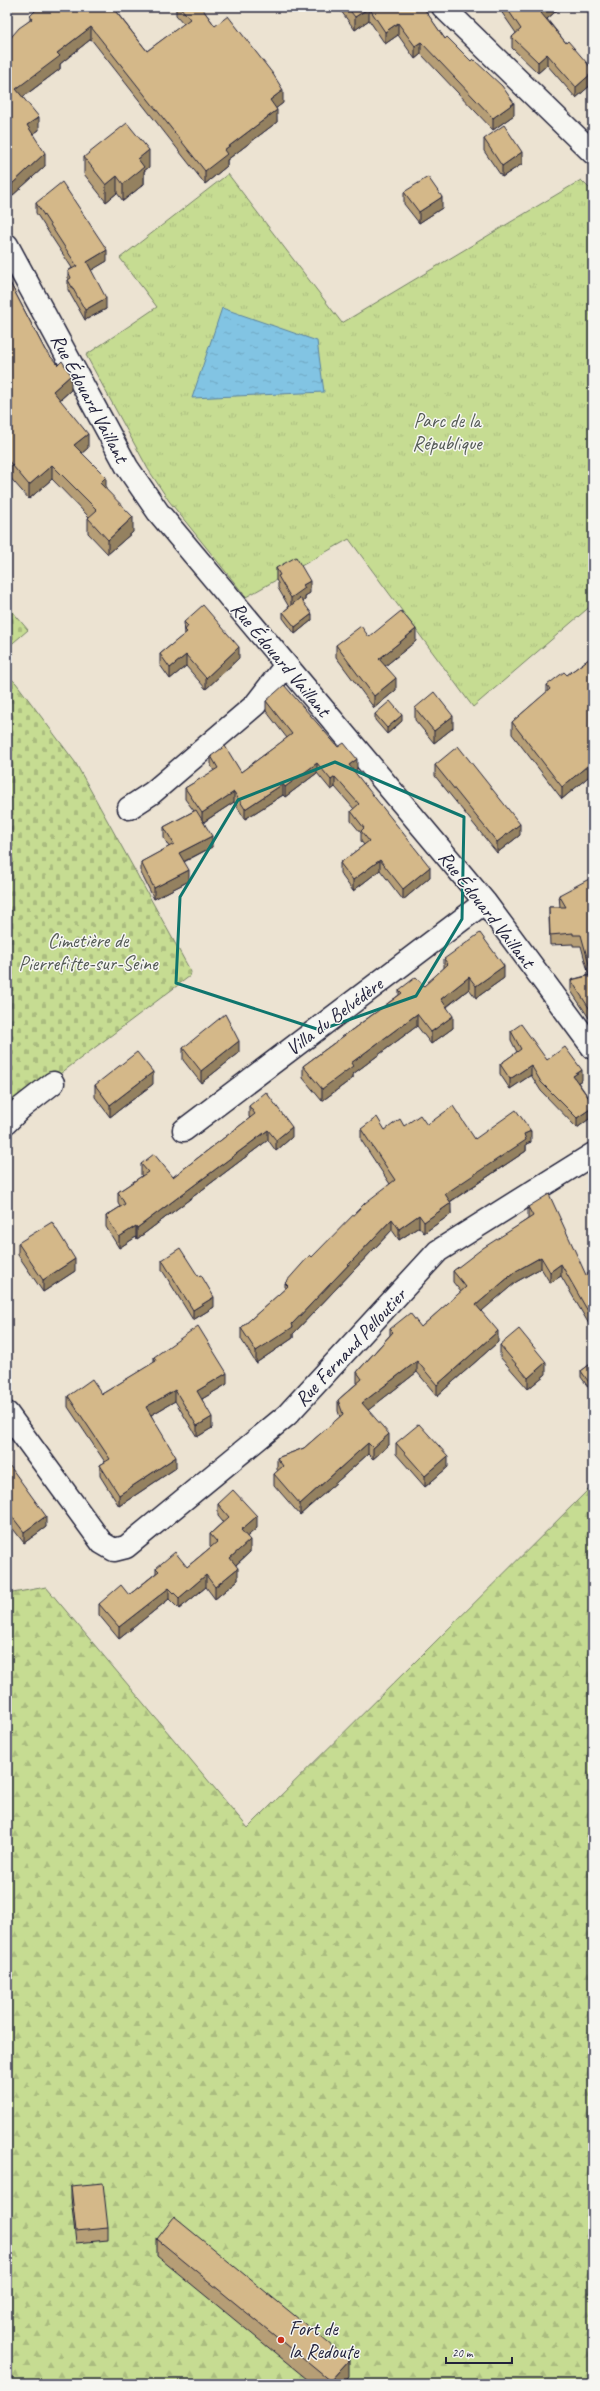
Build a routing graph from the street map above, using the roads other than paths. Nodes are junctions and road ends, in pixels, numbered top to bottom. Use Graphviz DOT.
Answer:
graph roads {
  1 [pos="443,7"];
  2 [pos="593,153"];
  3 [pos="7,245"];
  4 [pos="286,665"];
  5 [pos="129,808"];
  6 [pos="485,902"];
  7 [pos="593,1048"];
  8 [pos="53,1083"];
  9 [pos="7,1122"];
  10 [pos="184,1130"];
  11 [pos="593,1154"];
  12 [pos="7,1413"];
  1 -- 2 [label="street"];
  3 -- 4 [label="street, Rue Édouard Vaillant"];
  4 -- 5 [label="street"];
  4 -- 6 [label="street, Rue Édouard Vaillant"];
  6 -- 7 [label="street, Rue Édouard Vaillant"];
  6 -- 10 [label="street, Villa du Belvédère"];
  8 -- 9 [label="street"];
  11 -- 12 [label="street, Rue Fernand Pelloutier"];
}
